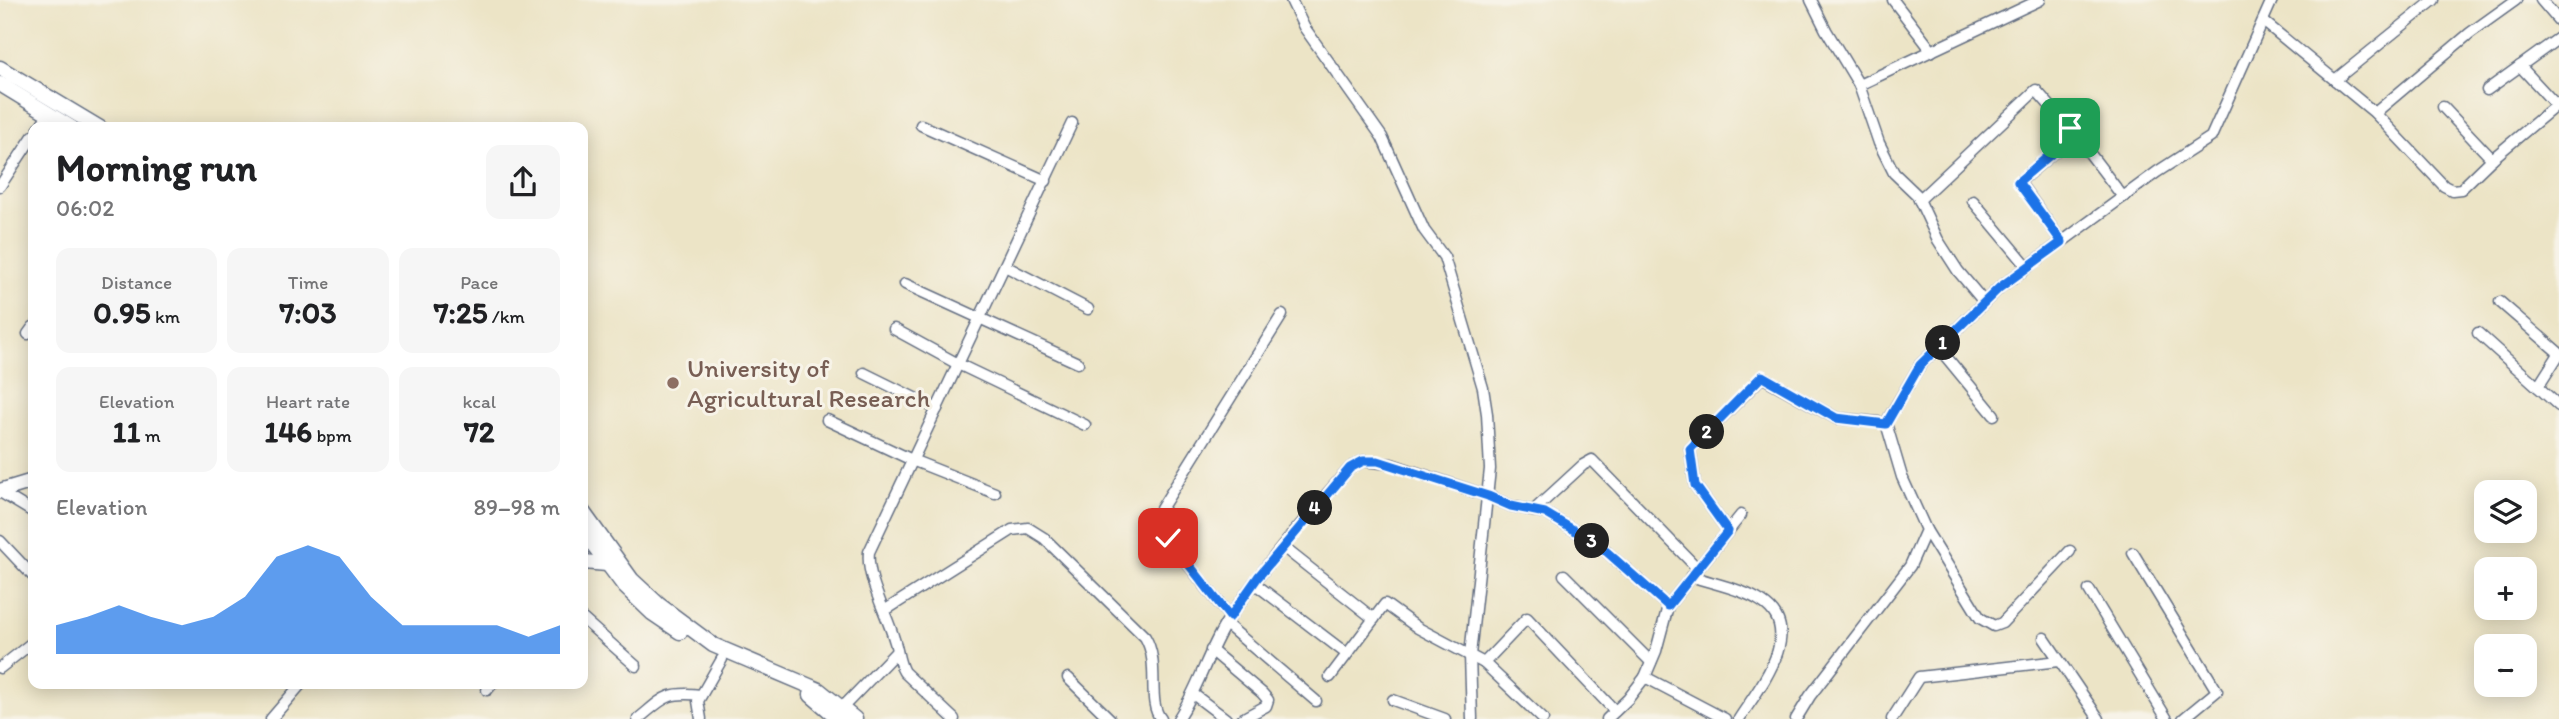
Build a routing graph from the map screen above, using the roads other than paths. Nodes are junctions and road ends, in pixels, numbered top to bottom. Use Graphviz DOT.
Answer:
graph roads {
  1 [pos="1291,0"];
  2 [pos="1811,0"];
  3 [pos="1893,0"];
  4 [pos="2040,0"];
  5 [pos="2272,0"];
  6 [pos="2434,0"];
  7 [pos="2516,0"];
  8 [pos="2541,0"];
  9 [pos="2559,21"];
  10 [pos="2263,22"];
  11 [pos="2559,38"];
  12 [pos="1932,51"];
  13 [pos="2520,66"];
  14 [pos="0,68"];
  15 [pos="2335,80"];
  16 [pos="0,83"];
  17 [pos="1859,85"];
  18 [pos="2487,90"];
  19 [pos="2557,104"];
  20 [pos="2443,107"];
  21 [pos="49,113"];
  22 [pos="2375,113"];
  23 [pos="43,122"];
  24 [pos="63,122"];
  25 [pos="90,122"];
  26 [pos="1072,123"];
  27 [pos="921,125"];
  28 [pos="2075,134"];
  29 [pos="28,144"];
  30 [pos="2492,159"];
  31 [pos="1046,181"];
  32 [pos="0,186"];
  33 [pos="2123,197"];
  34 [pos="1919,200"];
  35 [pos="1973,201"];
  36 [pos="2062,242"];
  37 [pos="1005,266"];
  38 [pos="2028,267"];
  39 [pos="905,284"];
  40 [pos="1984,302"];
  41 [pos="2500,303"];
  42 [pos="1088,309"];
  43 [pos="1282,315"];
  44 [pos="980,318"];
  45 [pos="894,329"];
  46 [pos="2478,333"];
  47 [pos="1938,347"];
  48 [pos="2559,354"];
  49 [pos="1078,363"];
  50 [pos="958,364"];
  51 [pos="864,373"];
  52 [pos="2538,387"];
  53 [pos="2559,406"];
  54 [pos="937,409"];
  55 [pos="1994,415"];
  56 [pos="827,420"];
  57 [pos="1886,424"];
  58 [pos="1085,425"];
  59 [pos="912,460"];
  60 [pos="28,483"];
  61 [pos="0,491"];
  62 [pos="995,494"];
  63 [pos="1488,496"];
  64 [pos="28,509"];
  65 [pos="1533,511"];
  66 [pos="1741,515"];
  67 [pos="588,519"];
  68 [pos="1926,530"];
  69 [pos="1728,531"];
  70 [pos="588,538"];
  71 [pos="0,541"];
  72 [pos="1283,547"];
  73 [pos="2070,551"];
  74 [pos="2133,553"];
  75 [pos="588,562"];
  76 [pos="607,564"];
  77 [pos="28,571"];
  78 [pos="1695,573"];
  79 [pos="1564,575"];
  80 [pos="1254,583"];
  81 [pos="2089,590"];
  82 [pos="1668,606"];
  83 [pos="884,611"];
  84 [pos="1374,619"];
  85 [pos="1228,621"];
  86 [pos="588,623"];
  87 [pos="2044,638"];
  88 [pos="28,646"];
  89 [pos="1211,650"];
  90 [pos="897,651"];
  91 [pos="1347,654"];
  92 [pos="1470,655"];
  93 [pos="722,659"];
  94 [pos="2059,661"];
  95 [pos="1651,662"];
  96 [pos="1484,663"];
  97 [pos="636,666"];
  98 [pos="0,668"];
  99 [pos="1330,677"];
  100 [pos="1645,677"];
  101 [pos="1068,678"];
  102 [pos="297,689"];
  103 [pos="1193,694"];
  104 [pos="701,695"];
  105 [pos="1393,700"];
  106 [pos="1316,701"];
  107 [pos="841,714"];
  108 [pos="1611,715"];
  109 [pos="1896,717"];
  110 [pos="2096,718"];
  111 [pos="271,719"];
  112 [pos="638,719"];
  113 [pos="701,719"];
  114 [pos="855,719"];
  115 [pos="954,719"];
  116 [pos="1110,719"];
  117 [pos="1161,719"];
  118 [pos="1178,719"];
  119 [pos="1226,719"];
  120 [pos="1242,719"];
  121 [pos="1446,719"];
  122 [pos="1472,719"];
  123 [pos="1543,719"];
  124 [pos="1725,719"];
  125 [pos="1739,719"];
  126 [pos="1796,719"];
  127 [pos="2166,719"];
  128 [pos="2183,719"];
  1 -- 63 [label="street"];
  2 -- 17 [label="street"];
  3 -- 12 [label="street"];
  4 -- 12 [label="street"];
  5 -- 10 [label="street"];
  6 -- 15 [label="street"];
  7 -- 22 [label="street"];
  8 -- 9 [label="street"];
  10 -- 15 [label="street"];
  10 -- 33 [label="street"];
  11 -- 13 [label="street"];
  12 -- 17 [label="street"];
  13 -- 18 [label="street"];
  13 -- 19 [label="street"];
  14 -- 25 [label="street"];
  15 -- 22 [label="street"];
  16 -- 21 [label="street"];
  17 -- 34 [label="street"];
  19 -- 30 [label="street"];
  20 -- 30 [label="street"];
  21 -- 23 [label="street"];
  21 -- 24 [label="street"];
  22 -- 30 [label="street"];
  26 -- 31 [label="street"];
  27 -- 31 [label="street"];
  28 -- 33 [label="street"];
  28 -- 34 [label="street"];
  28 -- 36 [label="street"];
  29 -- 32 [label="street"];
  31 -- 37 [label="street"];
  33 -- 36 [label="street"];
  34 -- 40 [label="street"];
  35 -- 38 [label="street"];
  36 -- 38 [label="street"];
  37 -- 42 [label="street"];
  37 -- 44 [label="street"];
  38 -- 40 [label="street"];
  39 -- 44 [label="street"];
  40 -- 47 [label="street"];
  41 -- 48 [label="street"];
  43 -- 85 [label="street"];
  44 -- 49 [label="street"];
  44 -- 50 [label="street"];
  45 -- 50 [label="street"];
  46 -- 52 [label="street"];
  47 -- 55 [label="street"];
  47 -- 57 [label="street"];
  48 -- 52 [label="street"];
  50 -- 54 [label="street"];
  50 -- 58 [label="street"];
  51 -- 54 [label="street"];
  52 -- 53 [label="street"];
  54 -- 59 [label="street"];
  56 -- 59 [label="street"];
  57 -- 68 [label="street"];
  57 -- 69 [label="street"];
  59 -- 62 [label="street"];
  59 -- 83 [label="street"];
  60 -- 61 [label="street"];
  61 -- 64 [label="street"];
  63 -- 65 [label="street"];
  63 -- 72 [label="street"];
  63 -- 92 [label="street"];
  65 -- 78 [label="street"];
  65 -- 82 [label="street"];
  66 -- 69 [label="street"];
  67 -- 107 [label="street"];
  68 -- 73 [label="street"];
  68 -- 126 [label="street"];
  69 -- 78 [label="street"];
  70 -- 76 [label="street"];
  71 -- 77 [label="street"];
  72 -- 80 [label="street"];
  72 -- 84 [label="street"];
  74 -- 128 [label="street"];
  75 -- 76 [label="street"];
  76 -- 93 [label="street"];
  78 -- 82 [label="street"];
  78 -- 125 [label="street"];
  79 -- 95 [label="street"];
  80 -- 85 [label="street"];
  80 -- 91 [label="street"];
  81 -- 127 [label="street"];
  82 -- 95 [label="street"];
  83 -- 90 [label="street"];
  83 -- 117 [label="street"];
  84 -- 91 [label="street"];
  84 -- 92 [label="street"];
  85 -- 89 [label="street"];
  85 -- 106 [label="street"];
  86 -- 97 [label="street"];
  87 -- 94 [label="street"];
  88 -- 98 [label="street"];
  89 -- 103 [label="street"];
  89 -- 120 [label="street"];
  90 -- 107 [label="street"];
  90 -- 115 [label="street"];
  91 -- 99 [label="street"];
  92 -- 96 [label="street"];
  92 -- 122 [label="street"];
  93 -- 104 [label="street"];
  93 -- 107 [label="street"];
  94 -- 109 [label="street"];
  94 -- 110 [label="street"];
  95 -- 100 [label="street"];
  96 -- 108 [label="street"];
  96 -- 123 [label="street"];
  100 -- 108 [label="street"];
  100 -- 124 [label="street"];
  101 -- 116 [label="street"];
  102 -- 111 [label="street"];
  103 -- 118 [label="street"];
  103 -- 119 [label="street"];
  104 -- 112 [label="street"];
  104 -- 113 [label="street"];
  105 -- 121 [label="street"];
  107 -- 114 [label="street"];
}
